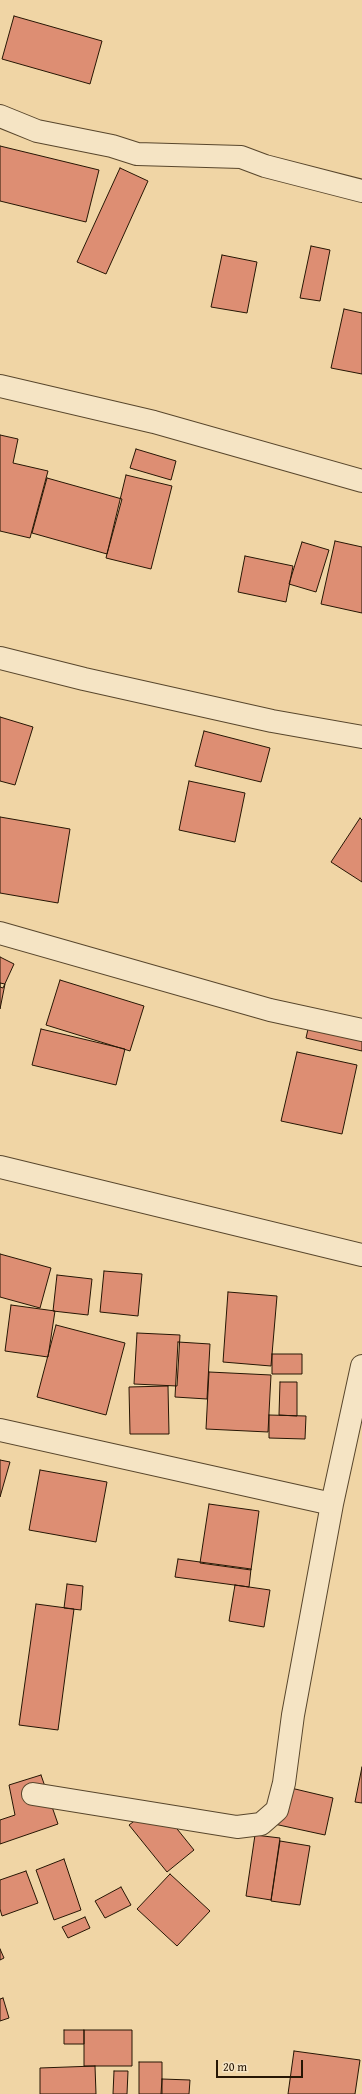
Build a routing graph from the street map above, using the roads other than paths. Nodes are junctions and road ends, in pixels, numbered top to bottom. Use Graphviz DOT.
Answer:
graph roads {
  1 [pos="0,116"];
  2 [pos="362,191"];
  3 [pos="0,386"];
  4 [pos="362,481"];
  5 [pos="0,658"];
  6 [pos="362,737"];
  7 [pos="0,933"];
  8 [pos="362,1030"];
  9 [pos="0,1167"];
  10 [pos="362,1255"];
  11 [pos="362,1366"];
  12 [pos="0,1430"];
  13 [pos="332,1504"];
  14 [pos="33,1794"];
  1 -- 2 [label="street"];
  3 -- 4 [label="street"];
  5 -- 6 [label="street"];
  7 -- 8 [label="street"];
  9 -- 10 [label="street"];
  11 -- 13 [label="street"];
  12 -- 13 [label="street"];
  13 -- 14 [label="street"];
}
